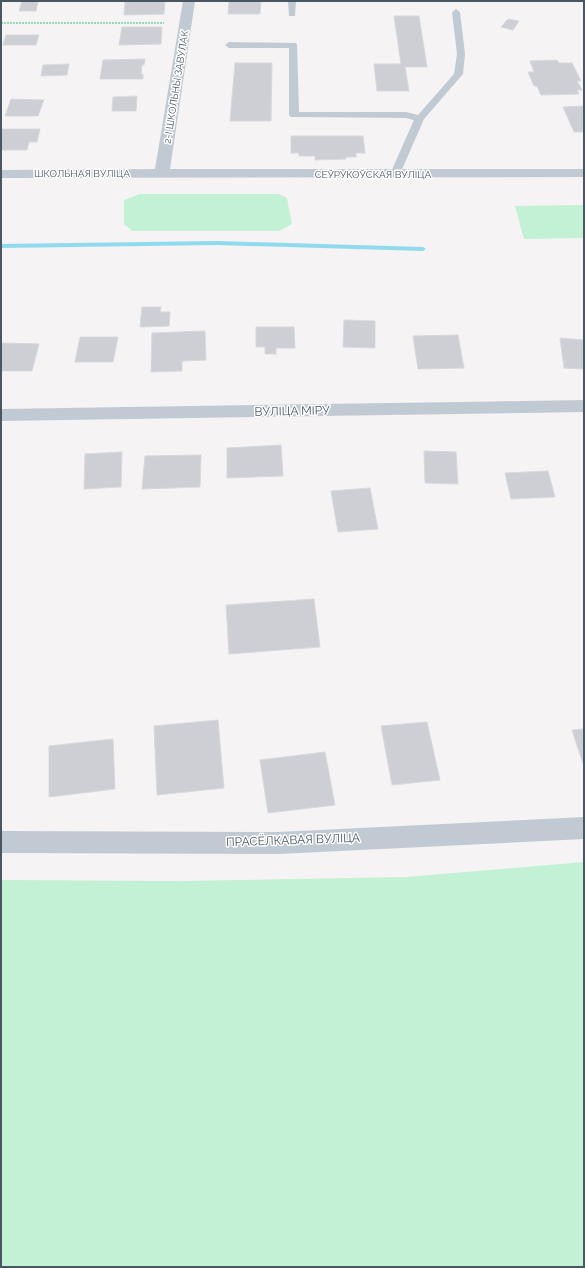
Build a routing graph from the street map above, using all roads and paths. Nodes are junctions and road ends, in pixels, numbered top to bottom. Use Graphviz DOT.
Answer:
graph roads {
  1 [pos="189,1"];
  2 [pos="292,1"];
  3 [pos="456,12"];
  4 [pos="292,14"];
  5 [pos="1,23"];
  6 [pos="186,23"];
  7 [pos="229,45"];
  8 [pos="420,118"];
  9 [pos="162,173"];
  10 [pos="584,173"];
  11 [pos="1,174"];
  12 [pos="395,174"];
  13 [pos="584,406"];
  14 [pos="1,416"];
  15 [pos="584,828"];
  16 [pos="1,842"];
  1 -- 6 [label="street, 2-І ШКОЛЬНЫ ЗАВУЛАК"];
  2 -- 4 [label="lane"];
  3 -- 8 [label="lane"];
  5 -- 6 [label="path"];
  6 -- 9 [label="street, 2-І ШКОЛЬНЫ ЗАВУЛАК"];
  7 -- 8 [label="lane"];
  8 -- 12 [label="lane"];
  9 -- 11 [label="street, ШКОЛЬНАЯ ВУЛІЦА"];
  9 -- 12 [label="street, СЕЎРУКОЎСКАЯ ВУЛІЦА"];
  10 -- 12 [label="street, СЕЎРУКОЎСКАЯ ВУЛІЦА"];
  13 -- 14 [label="street, ВУЛІЦА МІРУ"];
  15 -- 16 [label="street, ПРАСЁЛКАВАЯ ВУЛІЦА"];
}
